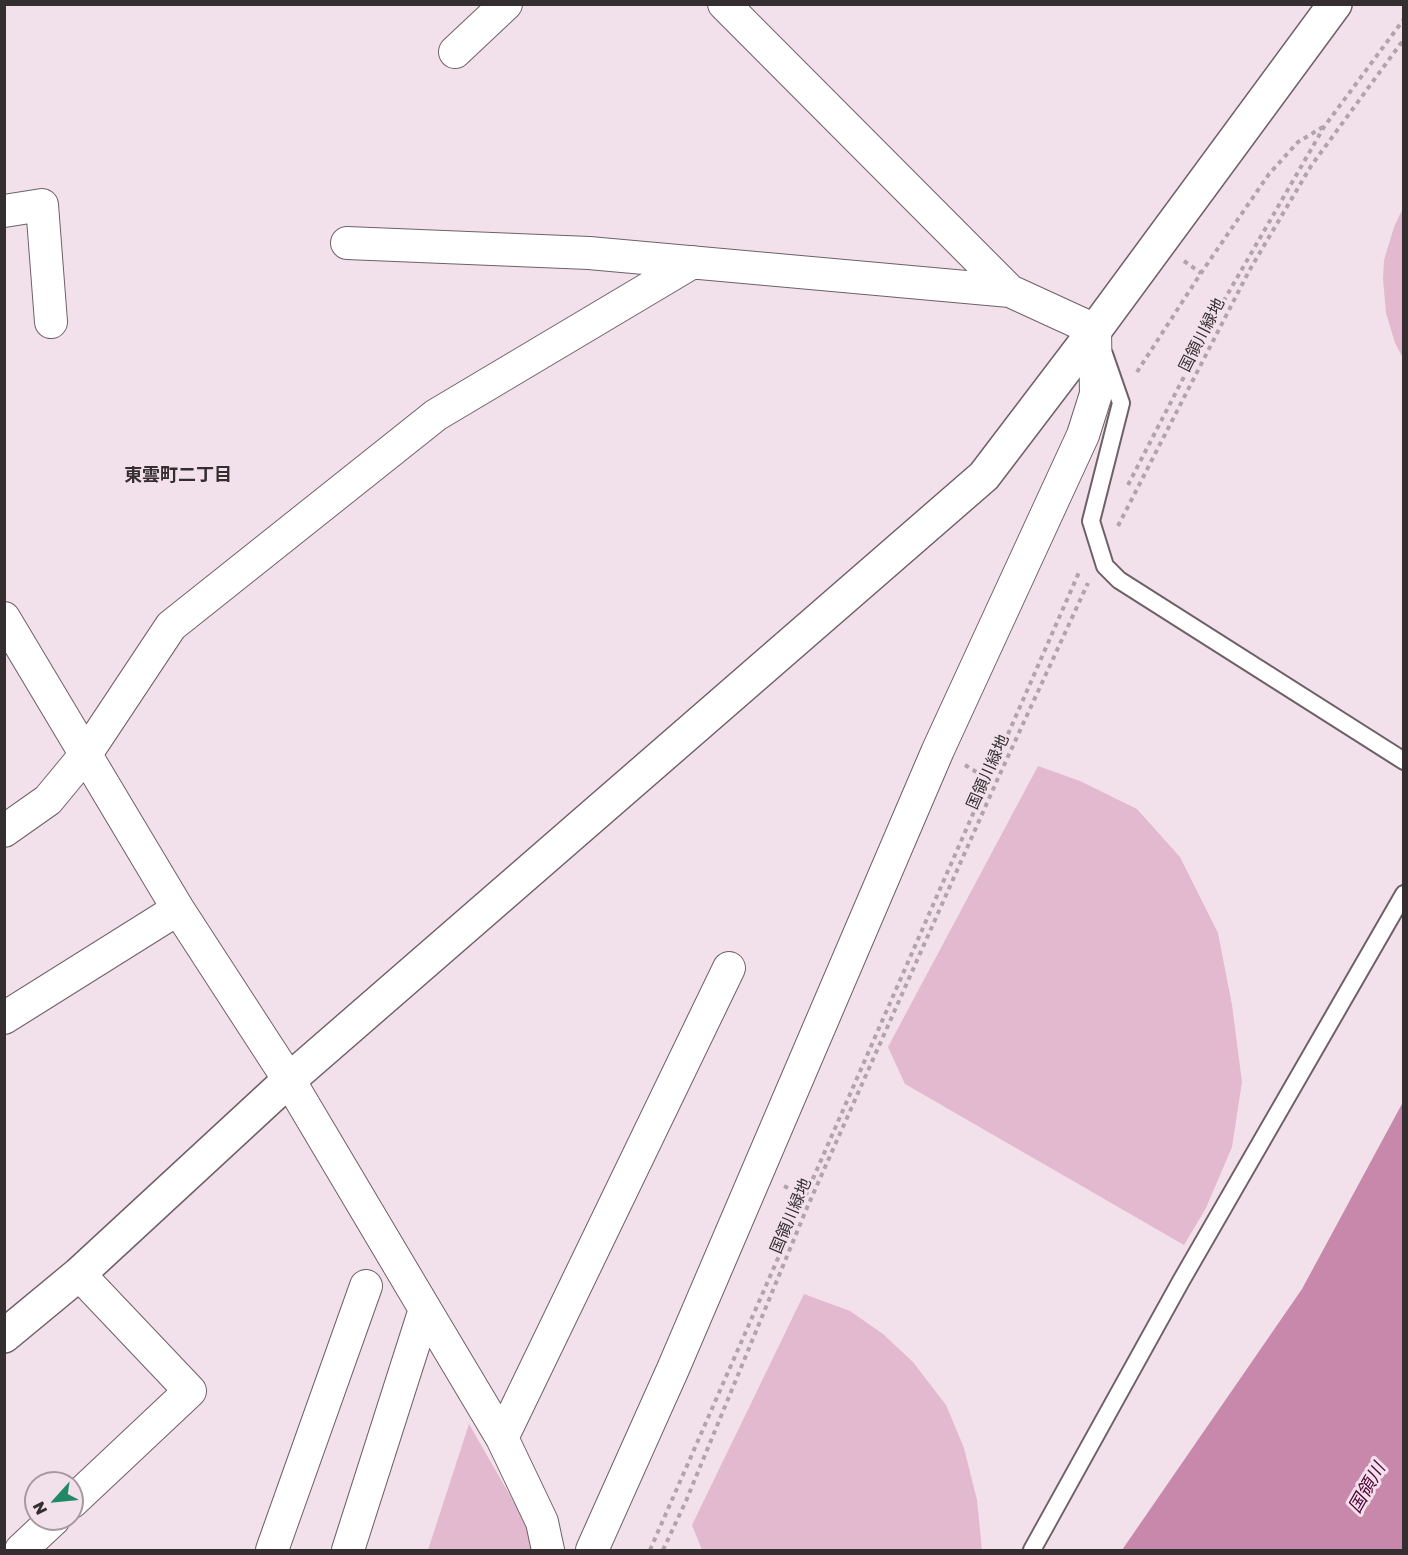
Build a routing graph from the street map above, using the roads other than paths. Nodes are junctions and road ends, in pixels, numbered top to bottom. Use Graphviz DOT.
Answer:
graph roads {
  1 [pos="506,4"];
  2 [pos="724,4"];
  3 [pos="1335,4"];
  4 [pos="455,52"];
  5 [pos="4,211"];
  6 [pos="347,243"];
  7 [pos="693,262"];
  8 [pos="1010,291"];
  9 [pos="51,321"];
  10 [pos="1095,330"];
  11 [pos="4,618"];
  12 [pos="86,754"];
  13 [pos="1404,761"];
  14 [pos="4,831"];
  15 [pos="1404,894"];
  16 [pos="178,909"];
  17 [pos="729,968"];
  18 [pos="4,1018"];
  19 [pos="289,1080"];
  20 [pos="79,1274"];
  21 [pos="366,1286"];
  22 [pos="425,1309"];
  23 [pos="4,1336"];
  24 [pos="502,1438"];
  25 [pos="84,1491"];
  26 [pos="42,1531"];
  27 [pos="21,1551"];
  28 [pos="272,1551"];
  29 [pos="348,1551"];
  30 [pos="548,1551"];
  31 [pos="592,1551"];
  32 [pos="1032,1551"];
  1 -- 4 [label="street"];
  2 -- 8 [label="street"];
  3 -- 10 [label="street"];
  5 -- 9 [label="street"];
  6 -- 7 [label="street"];
  7 -- 8 [label="street"];
  7 -- 12 [label="street"];
  8 -- 10 [label="street"];
  10 -- 13 [label="lane"];
  10 -- 19 [label="street"];
  10 -- 31 [label="street"];
  11 -- 12 [label="street"];
  12 -- 14 [label="street"];
  12 -- 16 [label="street"];
  15 -- 32 [label="lane"];
  16 -- 18 [label="street"];
  16 -- 19 [label="street"];
  17 -- 24 [label="street"];
  19 -- 20 [label="street"];
  19 -- 22 [label="street"];
  20 -- 23 [label="street"];
  20 -- 25 [label="street"];
  21 -- 28 [label="street"];
  22 -- 24 [label="street"];
  22 -- 29 [label="street"];
  24 -- 30 [label="street"];
  26 -- 27 [label="street"];
}
